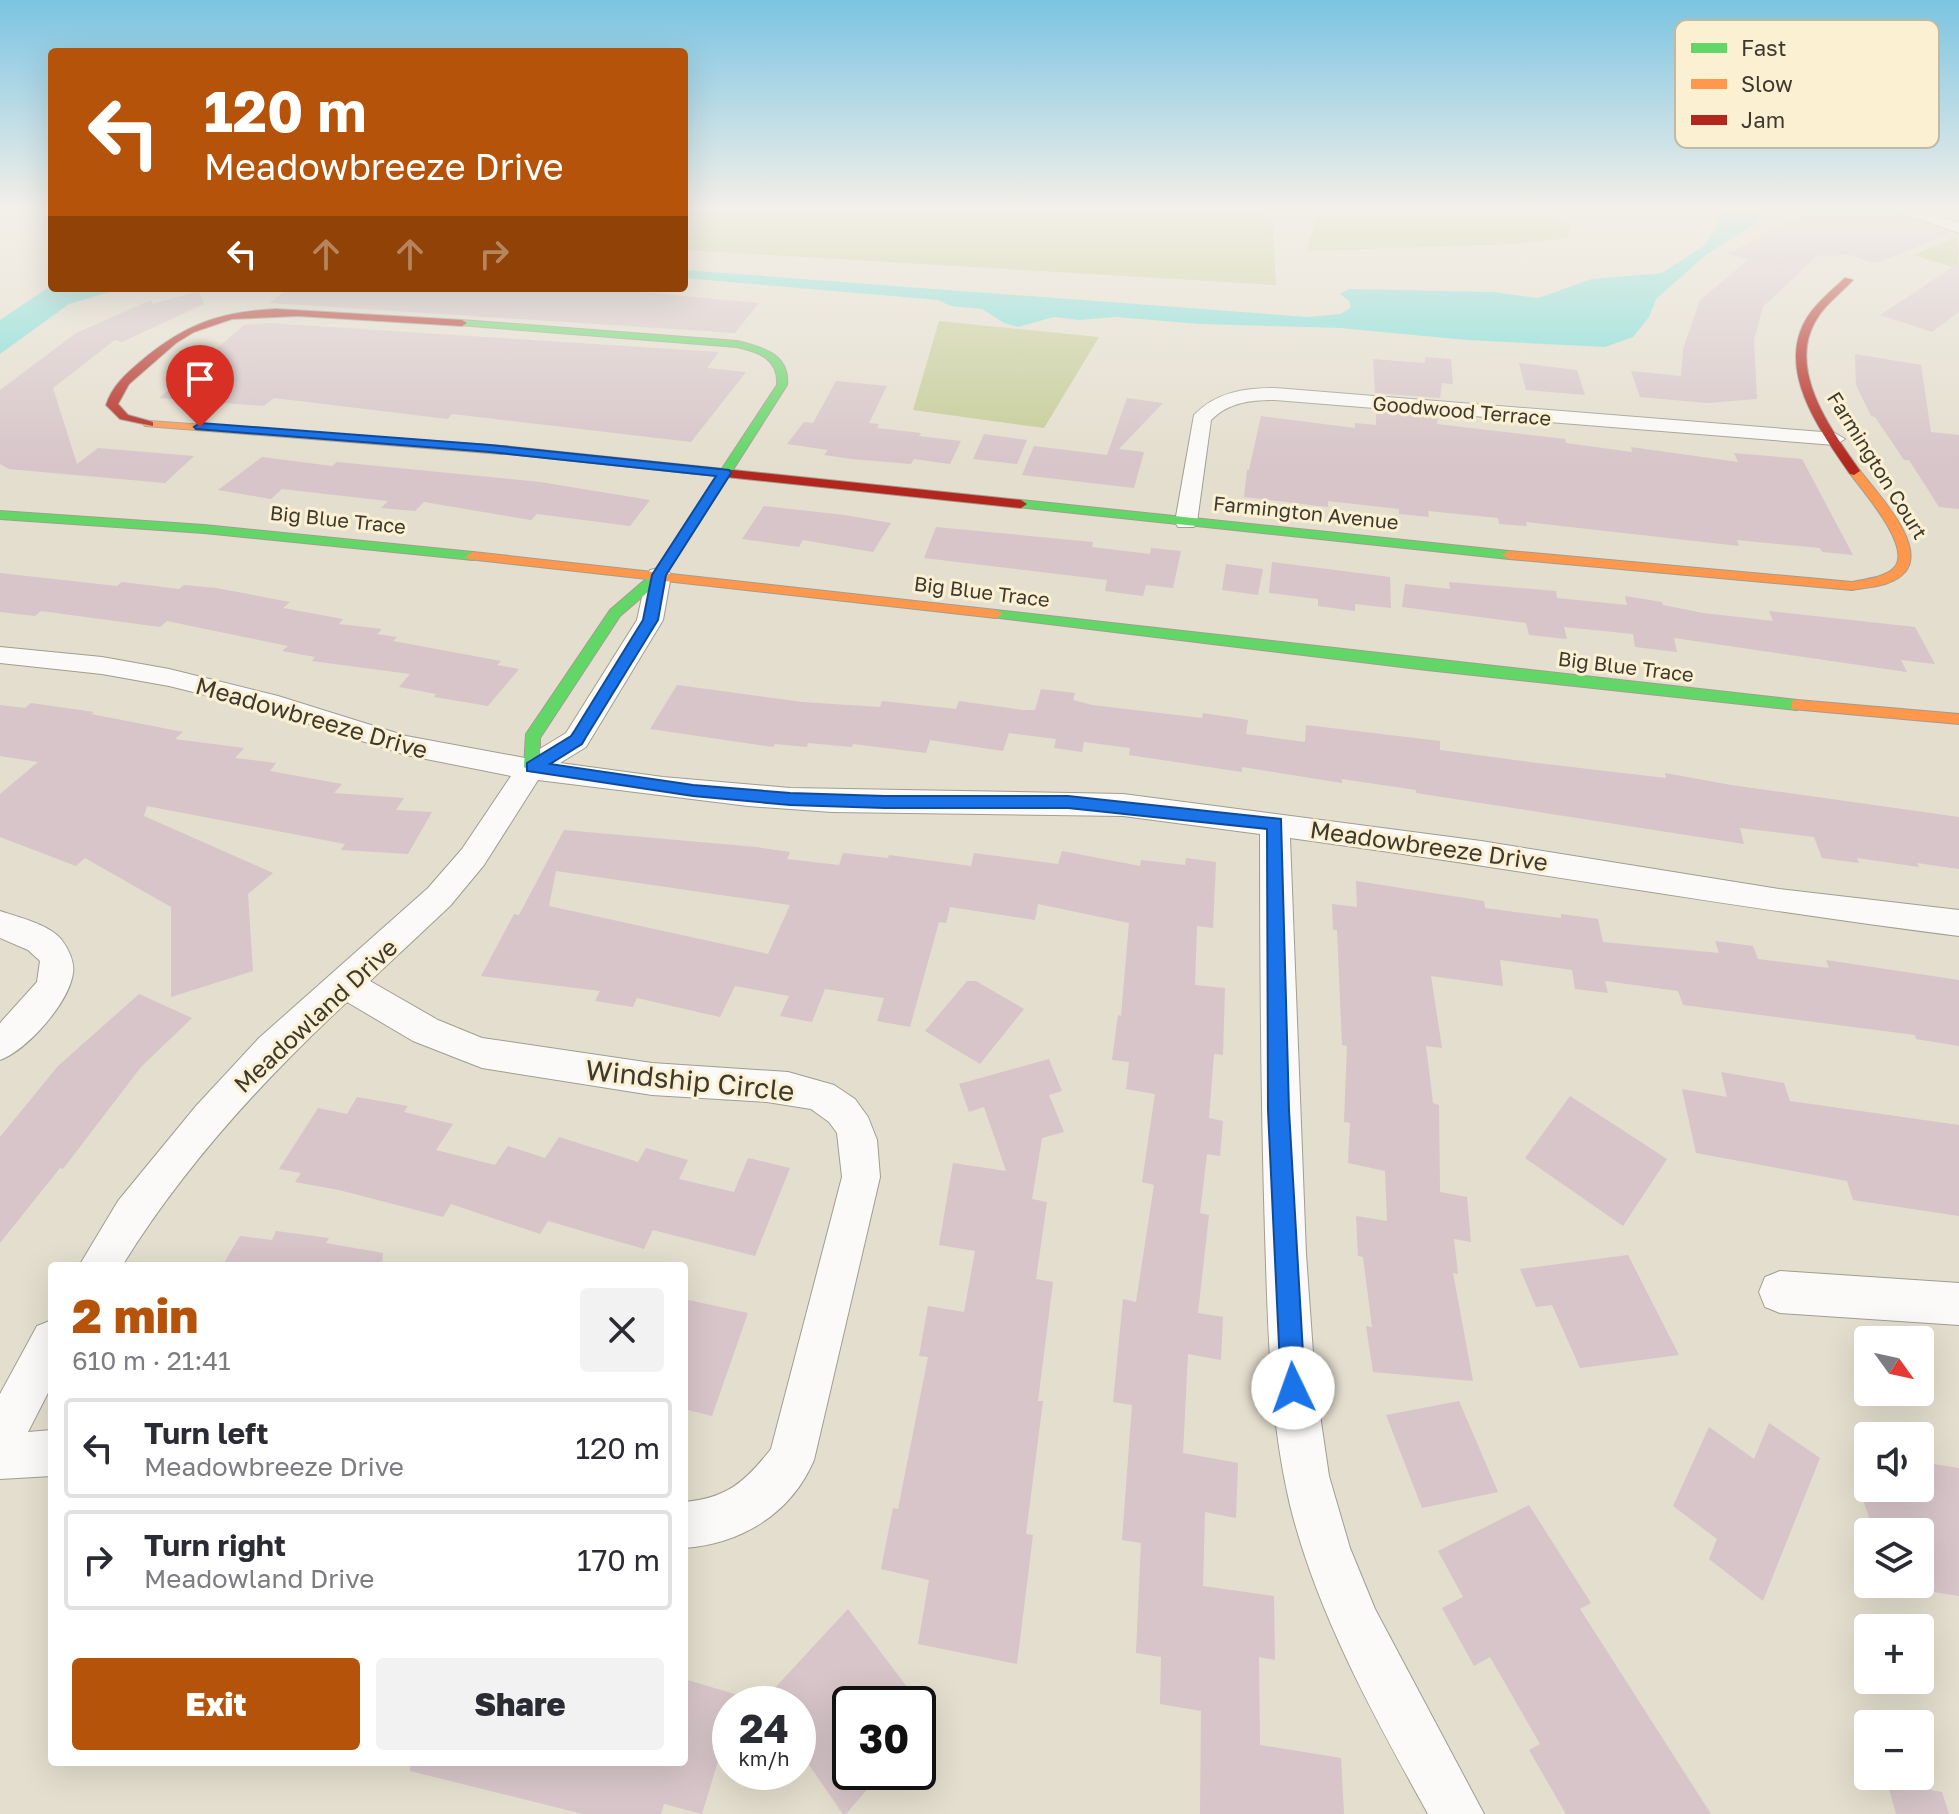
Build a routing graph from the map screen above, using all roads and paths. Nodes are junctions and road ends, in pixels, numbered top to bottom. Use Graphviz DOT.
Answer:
graph roads {
  1 [pos="1834,294"];
  2 [pos="1835,439"];
  3 [pos="724,473"];
  4 [pos="0,515"];
  5 [pos="1186,522"];
  6 [pos="659,575"];
  7 [pos="1883,582"];
  8 [pos="0,655"];
  9 [pos="1959,719"];
  10 [pos="532,767"];
  11 [pos="1275,823"];
  12 [pos="1959,923"];
  13 [pos="0,924"];
  14 [pos="344,982"];
  15 [pos="0,1045"];
  16 [pos="102,1262"];
  17 [pos="1780,1292"];
  18 [pos="1959,1304"];
  19 [pos="48,1349"];
  20 [pos="0,1439"];
  21 [pos="48,1453"];
  22 [pos="0,1456"];
  23 [pos="688,1525"];
  24 [pos="1457,1814"];
  1 -- 2 [label="street, Farmington Court"];
  2 -- 5 [label="street, Goodwood Terrace"];
  2 -- 7 [label="street, Farmington Court"];
  3 -- 3 [label="street"];
  3 -- 5 [label="street, Farmington Avenue"];
  3 -- 6 [label="street"];
  4 -- 6 [label="street, Big Blue Trace"];
  5 -- 7 [label="street, Farmington Avenue"];
  6 -- 9 [label="street, Big Blue Trace"];
  6 -- 10 [label="street, Meadowland Drive"];
  6 -- 10 [label="street, Meadowland Drive"];
  8 -- 10 [label="street, Meadowbreeze Drive"];
  10 -- 11 [label="street, Meadowbreeze Drive"];
  10 -- 14 [label="street, Meadowland Drive"];
  11 -- 12 [label="street, Meadowbreeze Drive"];
  11 -- 24 [label="street"];
  13 -- 15 [label="street"];
  14 -- 16 [label="street, Meadowland Drive"];
  14 -- 23 [label="street, Windship Circle"];
  17 -- 18 [label="street"];
  19 -- 20 [label="street"];
  21 -- 22 [label="street"];
}
